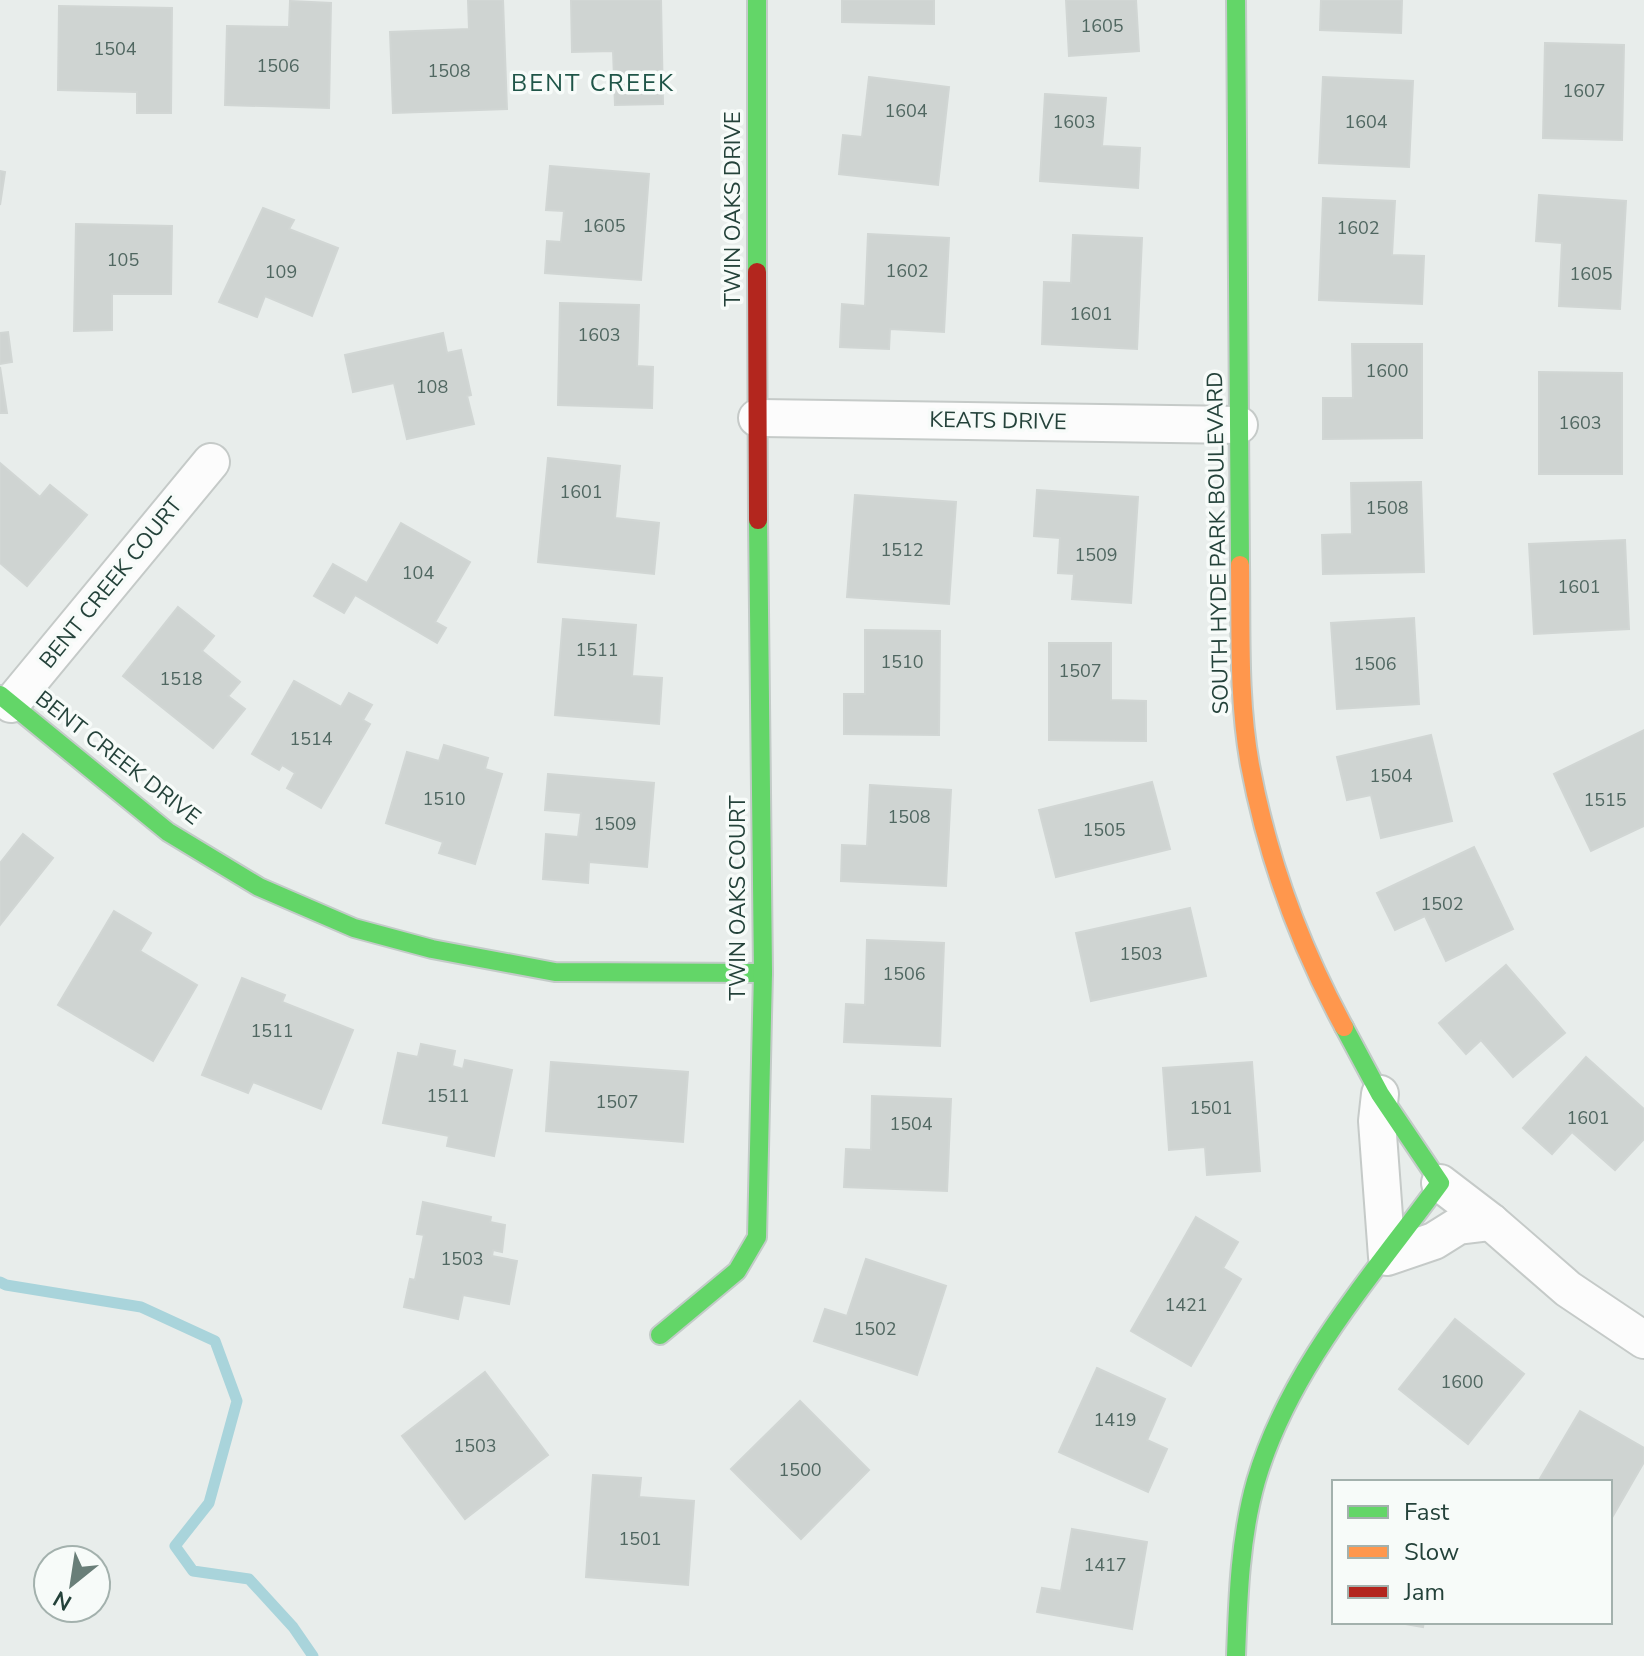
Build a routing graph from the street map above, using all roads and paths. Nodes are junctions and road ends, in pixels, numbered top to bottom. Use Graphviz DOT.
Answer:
graph roads {
  1 [pos="757,0"];
  2 [pos="1236,0"];
  3 [pos="757,418"];
  4 [pos="1239,425"];
  5 [pos="211,462"];
  6 [pos="6,699"];
  7 [pos="763,973"];
  8 [pos="1380,1094"];
  9 [pos="1440,1183"];
  10 [pos="1491,1222"];
  11 [pos="1387,1257"];
  12 [pos="660,1335"];
  13 [pos="1644,1340"];
  14 [pos="1236,1656"];
  1 -- 3 [label="street, TWIN OAKS DRIVE"];
  2 -- 4 [label="street, SOUTH HYDE PARK BOULEVARD"];
  3 -- 4 [label="street, KEATS DRIVE"];
  3 -- 7 [label="street, TWIN OAKS COURT"];
  4 -- 8 [label="street, SOUTH HYDE PARK BOULEVARD"];
  5 -- 6 [label="street, BENT CREEK COURT"];
  6 -- 7 [label="street, BENT CREEK DRIVE"];
  7 -- 12 [label="street, TWIN OAKS COURT"];
  8 -- 9 [label="street, SOUTH HYDE PARK BOULEVARD"];
  8 -- 11 [label="street"];
  9 -- 10 [label="street"];
  9 -- 11 [label="street"];
  10 -- 11 [label="street"];
  10 -- 13 [label="street"];
  11 -- 14 [label="street"];
}
